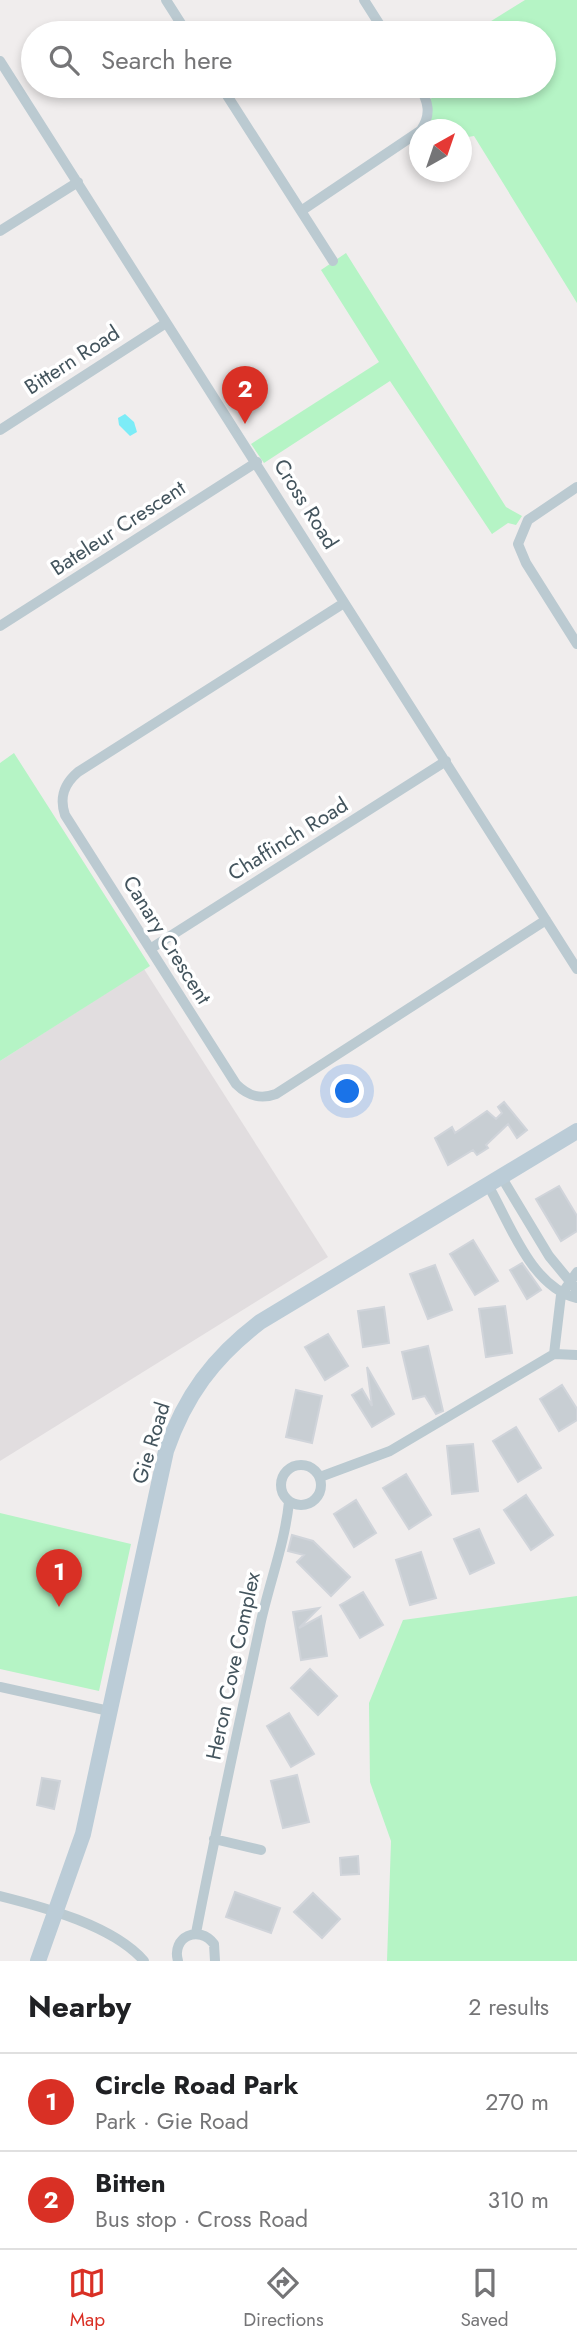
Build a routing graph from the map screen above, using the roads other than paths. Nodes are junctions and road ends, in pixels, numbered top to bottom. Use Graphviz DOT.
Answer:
graph roads {
  1 [pos="166,0"];
  2 [pos="364,0"];
  3 [pos="179,21"];
  4 [pos="377,21"];
  5 [pos="0,61"];
  6 [pos="21,94"];
  7 [pos="24,98"];
  8 [pos="229,98"];
  9 [pos="425,98"];
  10 [pos="427,119"];
  11 [pos="409,137"];
  12 [pos="78,182"];
  13 [pos="301,211"];
  14 [pos="0,231"];
  15 [pos="333,261"];
  16 [pos="166,323"];
  17 [pos="0,429"];
  18 [pos="257,462"];
  19 [pos="577,487"];
  20 [pos="344,603"];
  21 [pos="0,626"];
  22 [pos="577,644"];
  23 [pos="446,761"];
  24 [pos="546,920"];
  25 [pos="150,949"];
  26 [pos="577,969"];
  27 [pos="577,1131"];
  28 [pos="496,1182"];
  29 [pos="573,1277"];
  30 [pos="577,1290"];
  31 [pos="561,1295"];
  32 [pos="577,1298"];
  33 [pos="554,1354"];
  34 [pos="577,1355"];
  35 [pos="320,1477"];
  36 [pos="289,1502"];
  37 [pos="0,1687"];
  38 [pos="109,1712"];
  39 [pos="214,1839"];
  40 [pos="261,1850"];
  41 [pos="0,1896"];
  42 [pos="55,1912"];
  43 [pos="196,1933"];
  44 [pos="38,1961"];
  45 [pos="144,1961"];
  46 [pos="178,1961"];
  47 [pos="215,1961"];
  1 -- 3 [label="street"];
  2 -- 4 [label="street"];
  5 -- 6 [label="street, Cross Road"];
  7 -- 12 [label="street, Cross Road"];
  8 -- 13 [label="street"];
  9 -- 10 [label="street"];
  11 -- 13 [label="street"];
  12 -- 14 [label="street"];
  12 -- 16 [label="street, Cross Road"];
  13 -- 15 [label="street"];
  16 -- 17 [label="street, Bittern Road"];
  16 -- 18 [label="street, Cross Road"];
  18 -- 20 [label="street, Cross Road"];
  18 -- 21 [label="street, Bateleur Crescent"];
  19 -- 22 [label="street"];
  20 -- 23 [label="street, Cross Road"];
  20 -- 25 [label="street, Canary Crescent"];
  23 -- 24 [label="street, Cross Road"];
  23 -- 25 [label="street, Chaffinch Road"];
  24 -- 25 [label="street, Canary Crescent"];
  24 -- 26 [label="street, Cross Road"];
  27 -- 28 [label="street, Gie Road"];
  28 -- 29 [label="street"];
  28 -- 31 [label="street"];
  28 -- 38 [label="street, Gie Road"];
  29 -- 30 [label="street"];
  29 -- 31 [label="street"];
  31 -- 32 [label="street"];
  31 -- 33 [label="street"];
  33 -- 34 [label="street"];
  33 -- 35 [label="street"];
  35 -- 36 [label="street"];
  35 -- 36 [label="street"];
  36 -- 39 [label="street, Heron Cove Complex"];
  37 -- 38 [label="street"];
  38 -- 42 [label="street, Gie Road"];
  39 -- 40 [label="street"];
  39 -- 43 [label="street, Heron Cove Complex"];
  41 -- 42 [label="street"];
  42 -- 44 [label="street, Gie Road"];
  42 -- 45 [label="street"];
  43 -- 46 [label="street"];
  43 -- 47 [label="street"];
}
